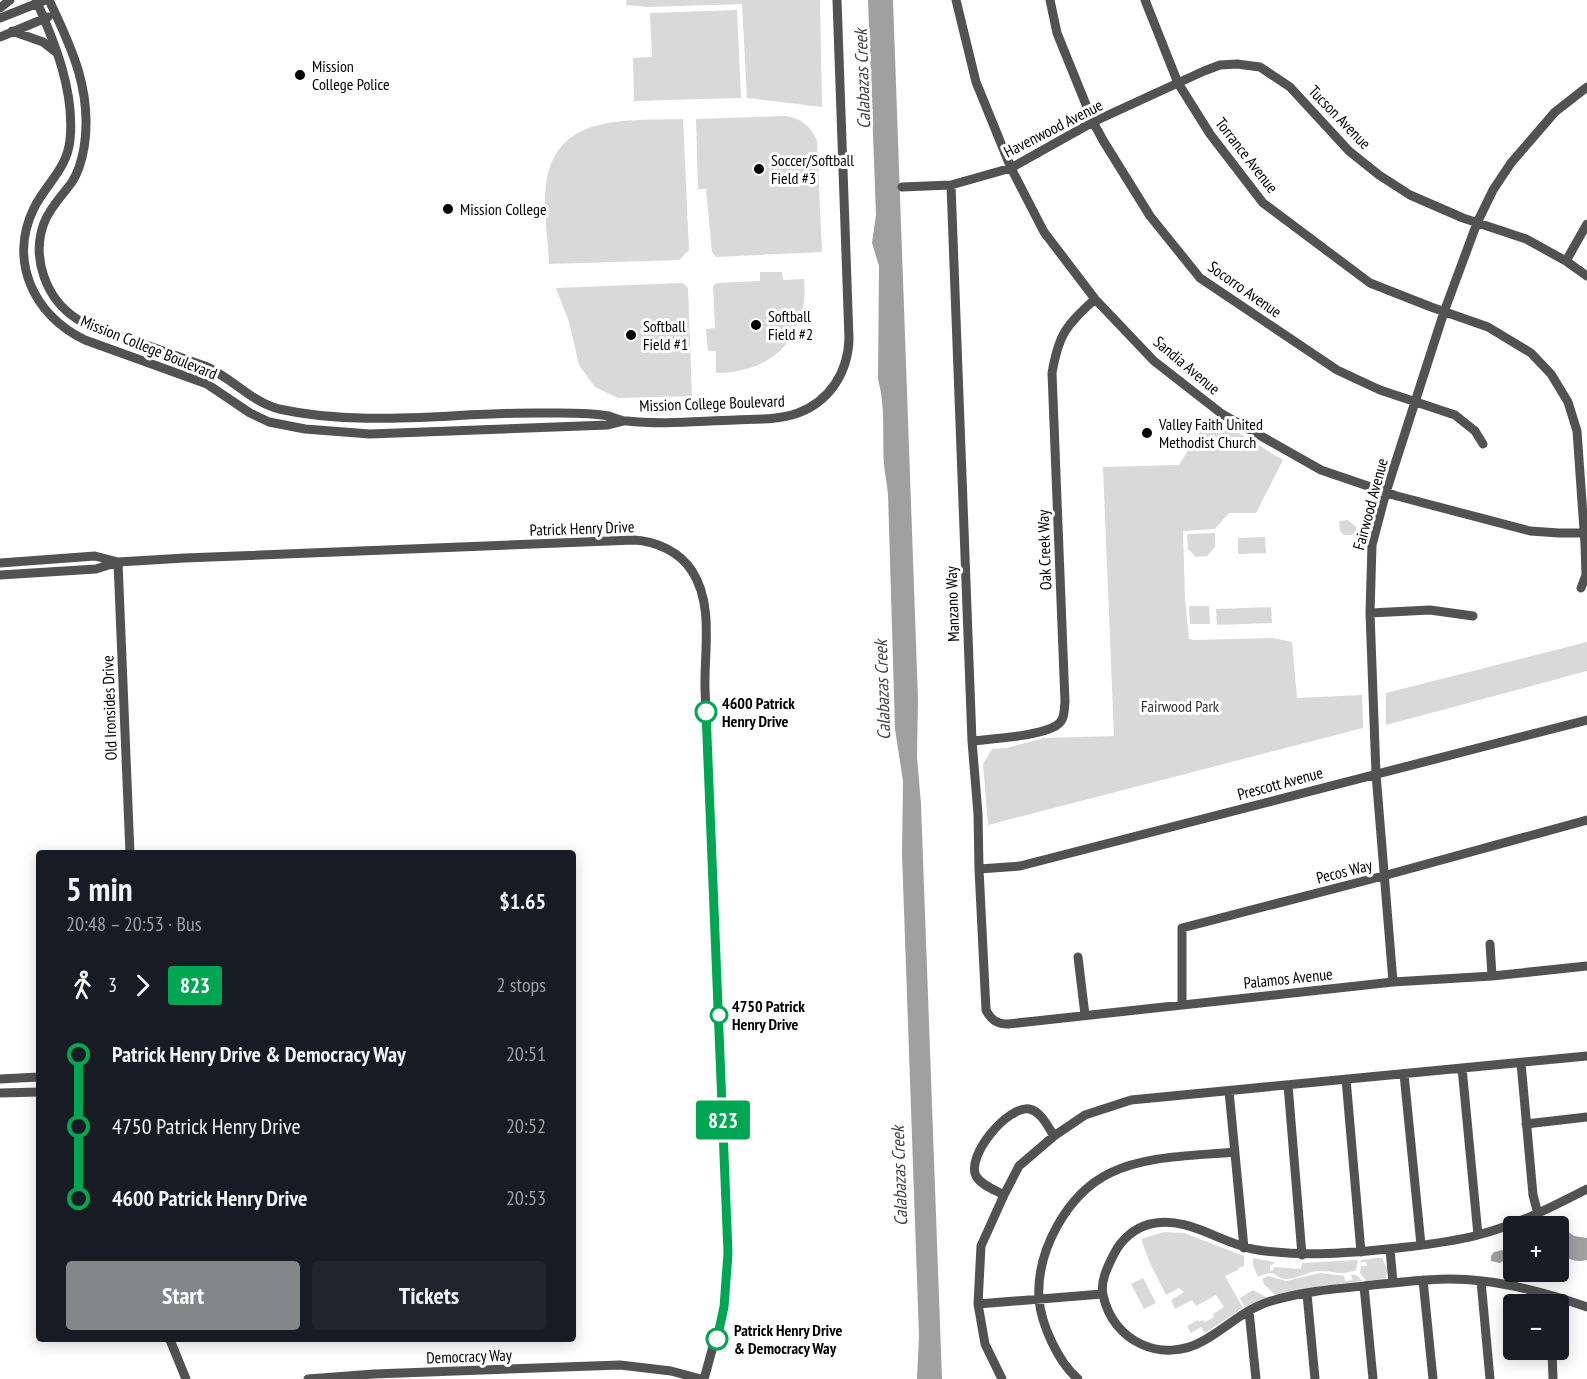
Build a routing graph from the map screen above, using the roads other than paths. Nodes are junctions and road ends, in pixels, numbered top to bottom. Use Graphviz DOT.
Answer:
graph roads {
  1 [pos="10,0"];
  2 [pos="837,0"];
  3 [pos="956,0"];
  4 [pos="1050,0"];
  5 [pos="1145,0"];
  6 [pos="42,1"];
  7 [pos="0,8"];
  8 [pos="56,15"];
  9 [pos="0,18"];
  10 [pos="44,18"];
  11 [pos="12,31"];
  12 [pos="0,37"];
  13 [pos="57,53"];
  14 [pos="1178,83"];
  15 [pos="1587,87"];
  16 [pos="1093,122"];
  17 [pos="1011,168"];
  18 [pos="951,185"];
  19 [pos="902,187"];
  20 [pos="1477,223"];
  21 [pos="1587,224"];
  22 [pos="1566,261"];
  23 [pos="1587,276"];
  24 [pos="1095,299"];
  25 [pos="1444,312"];
  26 [pos="1416,402"];
  27 [pos="624,421"];
  28 [pos="1483,444"];
  29 [pos="1386,492"];
  30 [pos="1586,533"];
  31 [pos="118,562"];
  32 [pos="0,563"];
  33 [pos="0,575"];
  34 [pos="1581,588"];
  35 [pos="1370,613"];
  36 [pos="1473,616"];
  37 [pos="1587,720"];
  38 [pos="972,741"];
  39 [pos="1376,774"];
  40 [pos="1587,820"];
  41 [pos="130,850"];
  42 [pos="979,869"];
  43 [pos="1383,876"];
  44 [pos="1490,944"];
  45 [pos="1078,957"];
  46 [pos="1587,966"];
  47 [pos="1492,976"];
  48 [pos="1393,982"];
  49 [pos="1182,1004"];
  50 [pos="1085,1015"];
  51 [pos="993,1020"];
  52 [pos="1587,1056"];
  53 [pos="1521,1063"];
  54 [pos="1462,1068"];
  55 [pos="1404,1074"];
  56 [pos="36,1077"];
  57 [pos="0,1079"];
  58 [pos="1346,1079"];
  59 [pos="1288,1084"];
  60 [pos="1229,1091"];
  61 [pos="36,1092"];
  62 [pos="0,1093"];
  63 [pos="1587,1117"];
  64 [pos="1526,1124"];
  65 [pos="1054,1136"];
  66 [pos="1235,1152"];
  67 [pos="1587,1189"];
  68 [pos="1004,1195"];
  69 [pos="1538,1214"];
  70 [pos="1478,1235"];
  71 [pos="1421,1245"];
  72 [pos="1244,1248"];
  73 [pos="1390,1249"];
  74 [pos="1361,1252"];
  75 [pos="1302,1255"];
  76 [pos="1423,1280"];
  77 [pos="1481,1281"];
  78 [pos="1394,1283"];
  79 [pos="1364,1286"];
  80 [pos="1102,1294"];
  81 [pos="1307,1294"];
  82 [pos="1549,1294"];
  83 [pos="1039,1299"];
  84 [pos="1569,1301"];
  85 [pos="978,1304"];
  86 [pos="1587,1307"];
  87 [pos="1249,1311"];
  88 [pos="171,1342"];
  89 [pos="1552,1360"];
  90 [pos="186,1379"];
  91 [pos="308,1379"];
  92 [pos="703,1379"];
  93 [pos="1002,1379"];
  94 [pos="1078,1379"];
  95 [pos="1256,1379"];
  96 [pos="1315,1379"];
  97 [pos="1372,1379"];
  98 [pos="1433,1379"];
  99 [pos="1490,1379"];
  100 [pos="1553,1379"];
  1 -- 7 [label="street"];
  2 -- 27 [label="street, Mission College Boulevard"];
  3 -- 17 [label="street, Sandia Avenue"];
  4 -- 16 [label="street, Socorro Avenue"];
  5 -- 14 [label="street, Torrance Avenue"];
  6 -- 8 [label="street, Mission College Boulevard"];
  6 -- 9 [label="street"];
  6 -- 10 [label="street, Mission College Boulevard"];
  8 -- 10 [label="street"];
  8 -- 27 [label="street, Mission College Boulevard"];
  10 -- 11 [label="street"];
  10 -- 13 [label="street, Mission College Boulevard"];
  11 -- 12 [label="street"];
  11 -- 13 [label="street"];
  13 -- 27 [label="street, Mission College Boulevard"];
  14 -- 16 [label="street, Havenwood Avenue"];
  14 -- 20 [label="street, Tucson Avenue"];
  14 -- 25 [label="street, Torrance Avenue"];
  15 -- 20 [label="street, Fairwood Avenue"];
  16 -- 17 [label="street, Havenwood Avenue"];
  16 -- 26 [label="street, Socorro Avenue"];
  17 -- 18 [label="street, Havenwood Avenue"];
  17 -- 24 [label="street, Sandia Avenue"];
  18 -- 19 [label="street, Havenwood Avenue"];
  18 -- 38 [label="street, Manzano Way"];
  20 -- 22 [label="street, Tucson Avenue"];
  20 -- 25 [label="street, Fairwood Avenue"];
  21 -- 22 [label="street"];
  22 -- 23 [label="street, Tucson Avenue"];
  24 -- 29 [label="street, Sandia Avenue"];
  24 -- 38 [label="street, Oak Creek Way"];
  25 -- 26 [label="street, Fairwood Avenue"];
  25 -- 30 [label="street, Torrance Avenue"];
  26 -- 28 [label="street, Socorro Avenue"];
  26 -- 29 [label="street, Fairwood Avenue"];
  29 -- 30 [label="street, Sandia Avenue"];
  29 -- 35 [label="street, Fairwood Avenue"];
  30 -- 34 [label="street, Torrance Avenue"];
  31 -- 32 [label="street, Patrick Henry Drive"];
  31 -- 33 [label="street, Patrick Henry Drive"];
  31 -- 41 [label="street, Old Ironsides Drive"];
  31 -- 92 [label="street, Patrick Henry Drive"];
  35 -- 36 [label="street"];
  35 -- 39 [label="street, Fairwood Avenue"];
  37 -- 39 [label="street, Prescott Avenue"];
  38 -- 42 [label="street, Manzano Way"];
  39 -- 42 [label="street, Prescott Avenue"];
  39 -- 43 [label="street, Fairwood Avenue"];
  40 -- 43 [label="street, Pecos Way"];
  42 -- 51 [label="street, Manzano Way"];
  43 -- 48 [label="street, Fairwood Avenue"];
  43 -- 49 [label="street, Pecos Way"];
  44 -- 47 [label="street"];
  45 -- 50 [label="street"];
  46 -- 47 [label="street, Palamos Avenue"];
  47 -- 48 [label="street, Palamos Avenue"];
  48 -- 49 [label="street, Palamos Avenue"];
  49 -- 50 [label="street, Palamos Avenue"];
  50 -- 51 [label="street, Palamos Avenue"];
  52 -- 53 [label="street"];
  53 -- 54 [label="street"];
  53 -- 64 [label="street"];
  54 -- 55 [label="street"];
  54 -- 70 [label="street"];
  55 -- 58 [label="street"];
  55 -- 71 [label="street"];
  56 -- 57 [label="street"];
  58 -- 59 [label="street"];
  58 -- 74 [label="street"];
  59 -- 60 [label="street"];
  59 -- 75 [label="street"];
  60 -- 65 [label="street"];
  60 -- 66 [label="street"];
  61 -- 62 [label="street"];
  63 -- 64 [label="street"];
  64 -- 69 [label="street"];
  65 -- 68 [label="street"];
  65 -- 68 [label="street"];
  66 -- 72 [label="street"];
  66 -- 83 [label="street"];
  67 -- 69 [label="street"];
  68 -- 85 [label="street"];
  69 -- 70 [label="street"];
  70 -- 71 [label="street"];
  71 -- 73 [label="street"];
  72 -- 75 [label="street"];
  72 -- 80 [label="street"];
  73 -- 74 [label="street"];
  73 -- 78 [label="street"];
  74 -- 75 [label="street"];
  76 -- 77 [label="street"];
  76 -- 78 [label="street"];
  76 -- 98 [label="street"];
  77 -- 82 [label="street"];
  77 -- 99 [label="street"];
  78 -- 79 [label="street"];
  79 -- 81 [label="street"];
  79 -- 97 [label="street"];
  80 -- 83 [label="street"];
  80 -- 87 [label="street"];
  81 -- 87 [label="street"];
  81 -- 96 [label="street"];
  83 -- 85 [label="street"];
  83 -- 94 [label="street"];
  84 -- 86 [label="street"];
  85 -- 93 [label="street"];
  87 -- 95 [label="street"];
  88 -- 90 [label="street"];
  89 -- 100 [label="street"];
  91 -- 92 [label="street, Democracy Way"];
}
